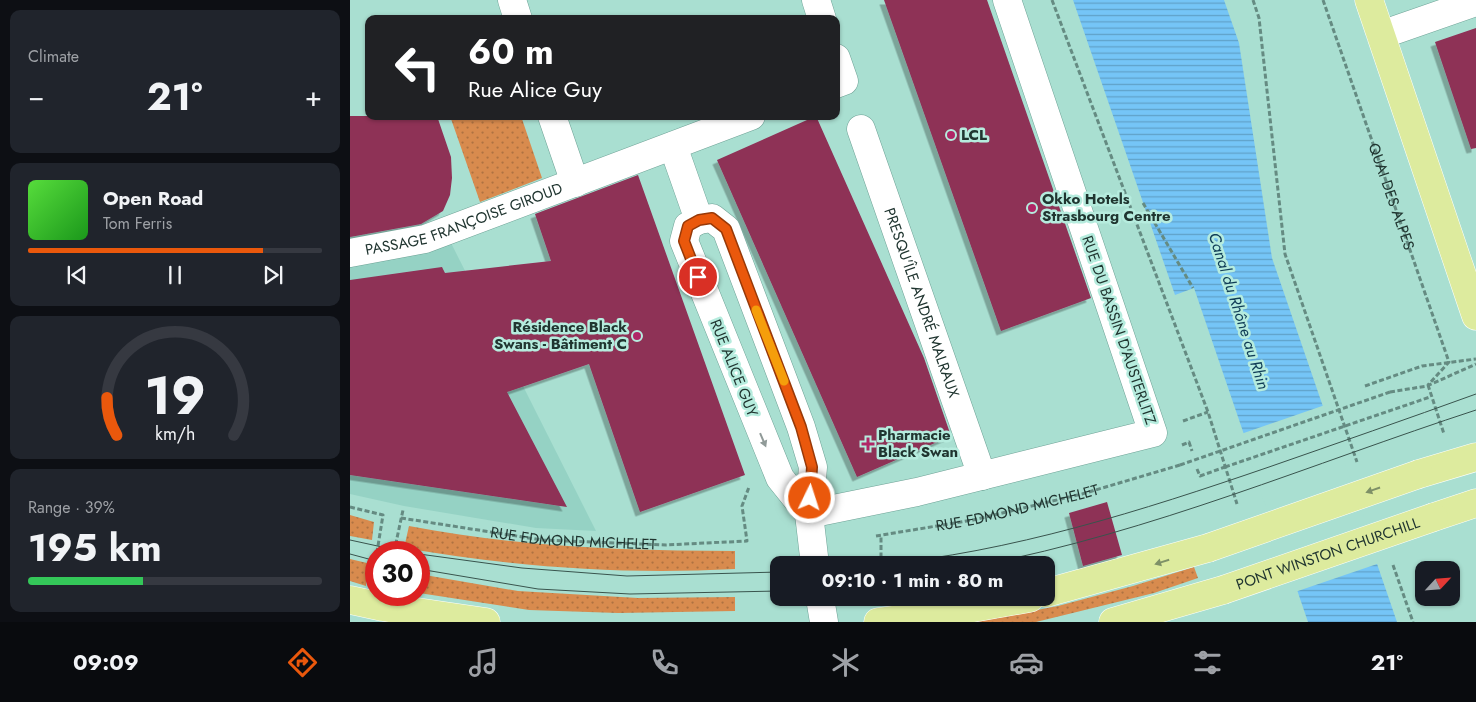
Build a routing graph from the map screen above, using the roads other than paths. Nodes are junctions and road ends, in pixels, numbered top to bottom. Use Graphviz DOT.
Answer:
graph roads {
  1 [pos="512,0"];
  2 [pos="816,0"];
  3 [pos="1007,0"];
  4 [pos="1369,0"];
  5 [pos="1476,2"];
  6 [pos="517,15"];
  7 [pos="821,15"];
  8 [pos="1381,35"];
  9 [pos="553,120"];
  10 [pos="741,120"];
  11 [pos="861,129"];
  12 [pos="673,146"];
  13 [pos="575,183"];
  14 [pos="699,220"];
  15 [pos="350,253"];
  16 [pos="1476,316"];
  17 [pos="1476,457"];
  18 [pos="982,476"];
  19 [pos="1476,503"];
  20 [pos="809,514"];
  21 [pos="814,556"];
  22 [pos="1055,590"];
  23 [pos="350,600"];
  24 [pos="821,606"];
  25 [pos="984,606"];
  26 [pos="486,622"];
  27 [pos="824,622"];
  28 [pos="878,622"];
  29 [pos="1113,622"];
  1 -- 6 [label="street"];
  2 -- 7 [label="street"];
  3 -- 18 [label="street, RUE DU BASSIN D'AUSTERLITZ"];
  4 -- 8 [label="main road"];
  5 -- 8 [label="street"];
  8 -- 16 [label="main road"];
  9 -- 13 [label="street"];
  10 -- 12 [label="street, PASSAGE FRANÇOISE GIROUD"];
  11 -- 18 [label="street, PRESQU'ÎLE ANDRÉ MALRAUX"];
  12 -- 13 [label="street, PASSAGE FRANÇOISE GIROUD"];
  12 -- 14 [label="street"];
  13 -- 15 [label="street, PASSAGE FRANÇOISE GIROUD"];
  14 -- 20 [label="street, RUE ALICE GUY, one-way"];
  14 -- 20 [label="street"];
  17 -- 22 [label="main road, one-way, bridge"];
  18 -- 20 [label="street"];
  19 -- 29 [label="main road, PONT WINSTON CHURCHILL, bridge"];
  20 -- 21 [label="street"];
  23 -- 26 [label="main road"];
  24 -- 27 [label="street"];
  25 -- 28 [label="main road"];
}
